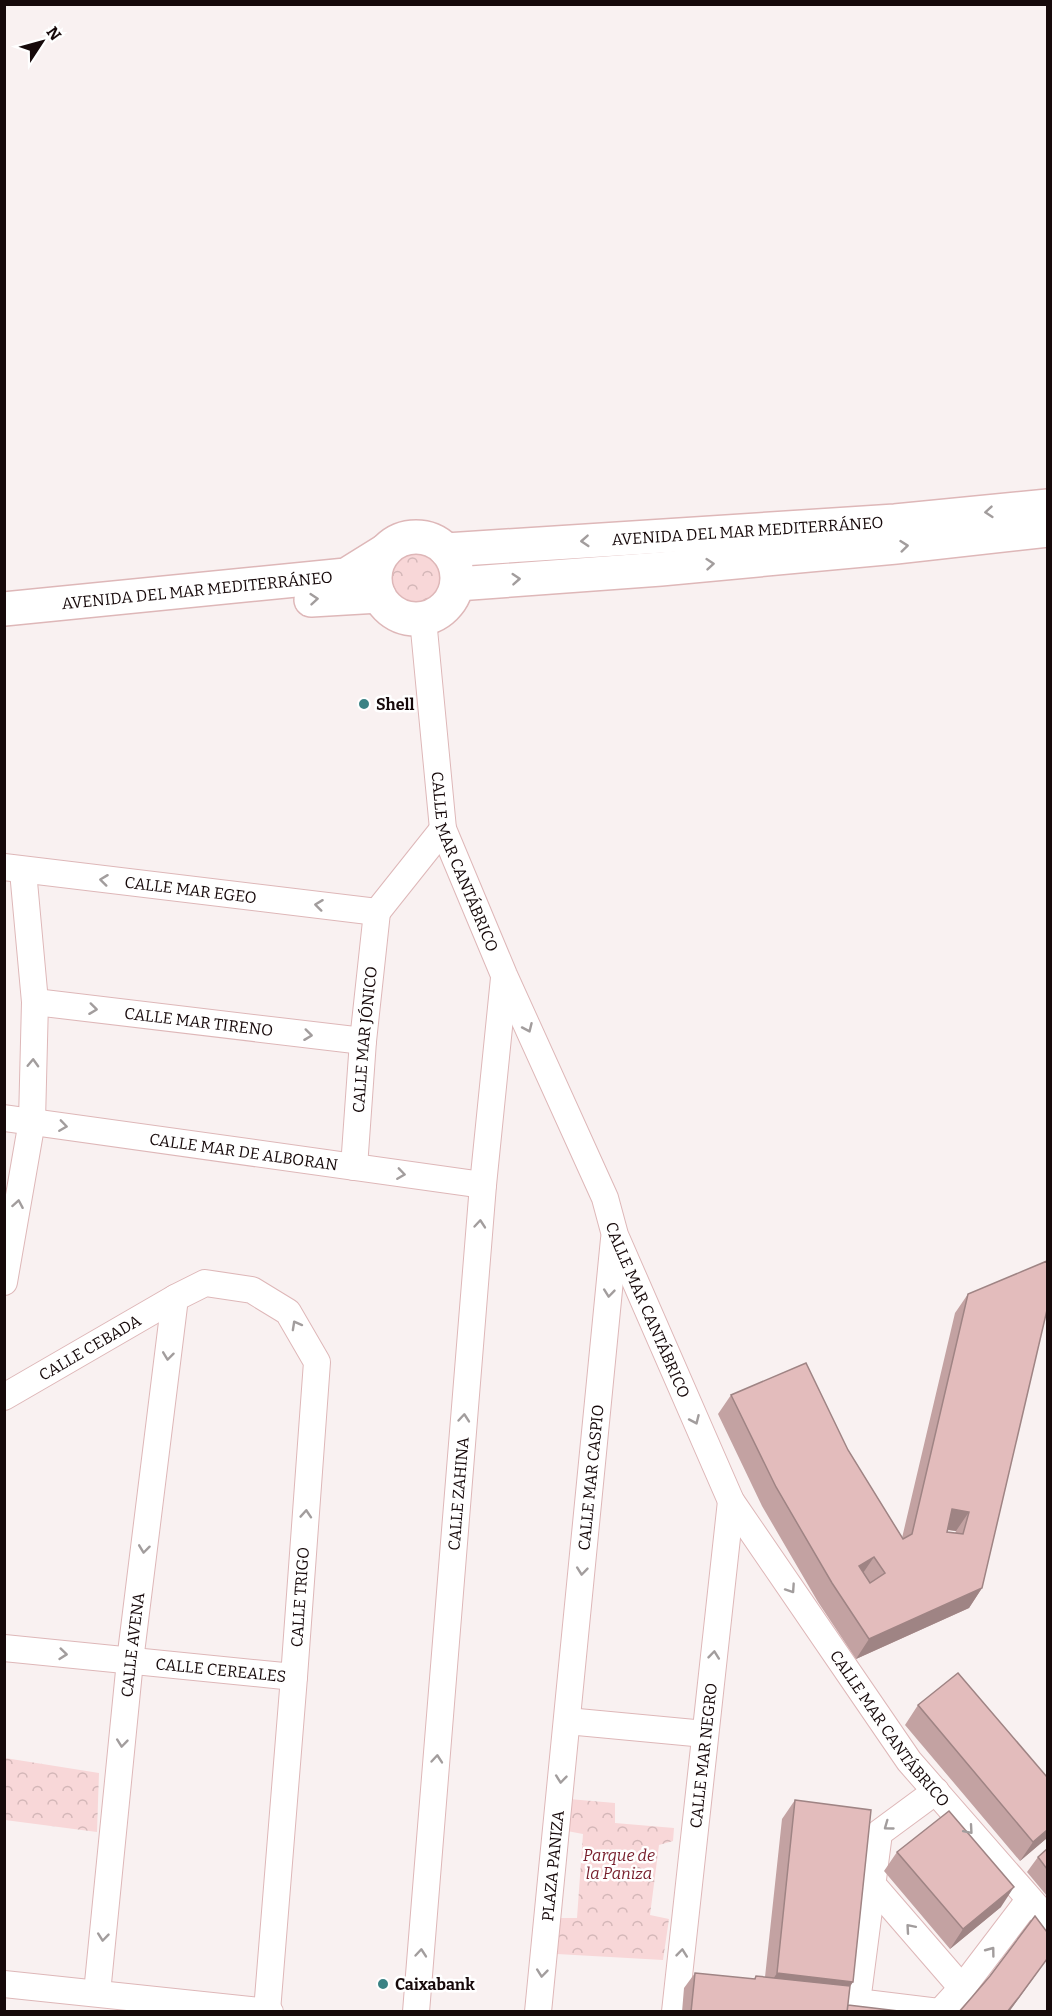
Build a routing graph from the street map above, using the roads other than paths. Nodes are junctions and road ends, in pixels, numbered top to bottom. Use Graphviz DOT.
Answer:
graph roads {
  1 [pos="1047,506"];
  2 [pos="1047,530"];
  3 [pos="447,550"];
  4 [pos="383,552"];
  5 [pos="458,584"];
  6 [pos="379,596"];
  7 [pos="4,609"];
  8 [pos="423,619"];
  9 [pos="4,628"];
  10 [pos="442,829"];
  11 [pos="14,869"];
  12 [pos="377,912"];
  13 [pos="504,975"];
  14 [pos="35,1002"];
  15 [pos="363,1041"];
  16 [pos="4,1118"];
  17 [pos="32,1121"];
  18 [pos="354,1167"];
  19 [pos="483,1185"];
  20 [pos="615,1235"];
  21 [pos="4,1282"];
  22 [pos="175,1298"];
  23 [pos="4,1397"];
  24 [pos="731,1501"];
  25 [pos="4,1648"];
  26 [pos="130,1661"];
  27 [pos="294,1677"];
  28 [pos="567,1721"];
  29 [pos="705,1734"];
  30 [pos="936,1791"];
  31 [pos="872,1884"];
  32 [pos="1029,1900"];
  33 [pos="1047,1920"];
  34 [pos="4,1984"];
  35 [pos="962,1988"];
  36 [pos="97,1994"];
  37 [pos="41,2000"];
  38 [pos="268,2011"];
  39 [pos="416,2012"];
  40 [pos="538,2012"];
  41 [pos="675,2012"];
  42 [pos="939,2012"];
  1 -- 3 [label="main road, AVENIDA DEL MAR MEDITERRÁNEO, one-way"];
  5 -- 2 [label="main road, AVENIDA DEL MAR MEDITERRÁNEO, one-way"];
  3 -- 4 [label="main road"];
  3 -- 5 [label="main road"];
  4 -- 6 [label="main road"];
  4 -- 7 [label="main road, AVENIDA DEL MAR MEDITERRÁNEO"];
  5 -- 8 [label="main road"];
  6 -- 8 [label="main road"];
  9 -- 6 [label="main road, AVENIDA DEL MAR MEDITERRÁNEO, one-way"];
  8 -- 10 [label="street, CALLE MAR CANTÁBRICO"];
  10 -- 12 [label="street"];
  10 -- 13 [label="street, CALLE MAR CANTÁBRICO"];
  12 -- 11 [label="street, CALLE MAR EGEO, one-way"];
  11 -- 14 [label="street"];
  12 -- 15 [label="street, CALLE MAR JÓNICO"];
  13 -- 19 [label="street, CALLE ZAHINA"];
  13 -- 20 [label="street, CALLE MAR CANTÁBRICO, one-way"];
  14 -- 15 [label="street, CALLE MAR TIRENO, one-way"];
  17 -- 14 [label="street, one-way"];
  15 -- 18 [label="street, CALLE MAR JÓNICO"];
  16 -- 17 [label="street, CALLE MAR DE ALBORAN"];
  17 -- 18 [label="street, CALLE MAR DE ALBORAN, one-way"];
  21 -- 17 [label="street, one-way"];
  18 -- 19 [label="street, CALLE MAR DE ALBORAN, one-way"];
  39 -- 19 [label="street, CALLE ZAHINA, one-way"];
  20 -- 24 [label="street, CALLE MAR CANTÁBRICO, one-way"];
  20 -- 28 [label="street, CALLE MAR CASPIO, one-way"];
  22 -- 23 [label="street, CALLE CEBADA"];
  22 -- 26 [label="street, CALLE AVENA, one-way"];
  27 -- 22 [label="street, CALLE TRIGO, one-way"];
  29 -- 24 [label="street, CALLE MAR NEGRO, one-way"];
  24 -- 30 [label="street, CALLE MAR CANTÁBRICO, one-way"];
  25 -- 26 [label="street, CALLE CEREALES, one-way"];
  26 -- 27 [label="street, CALLE CEREALES"];
  26 -- 36 [label="street, CALLE AVENA, one-way"];
  27 -- 38 [label="street, CALLE TRIGO"];
  28 -- 29 [label="street"];
  28 -- 40 [label="street, PLAZA PANIZA, one-way"];
  41 -- 29 [label="street, CALLE MAR NEGRO, one-way"];
  30 -- 31 [label="street, one-way"];
  30 -- 32 [label="street, CALLE MAR CANTÁBRICO, one-way"];
  35 -- 31 [label="street, one-way"];
  31 -- 42 [label="street"];
  32 -- 33 [label="street, CALLE MAR CANTÁBRICO"];
  35 -- 32 [label="street, one-way"];
  34 -- 37 [label="street"];
  35 -- 42 [label="street"];
  36 -- 37 [label="street"];
  36 -- 38 [label="street"];
}
